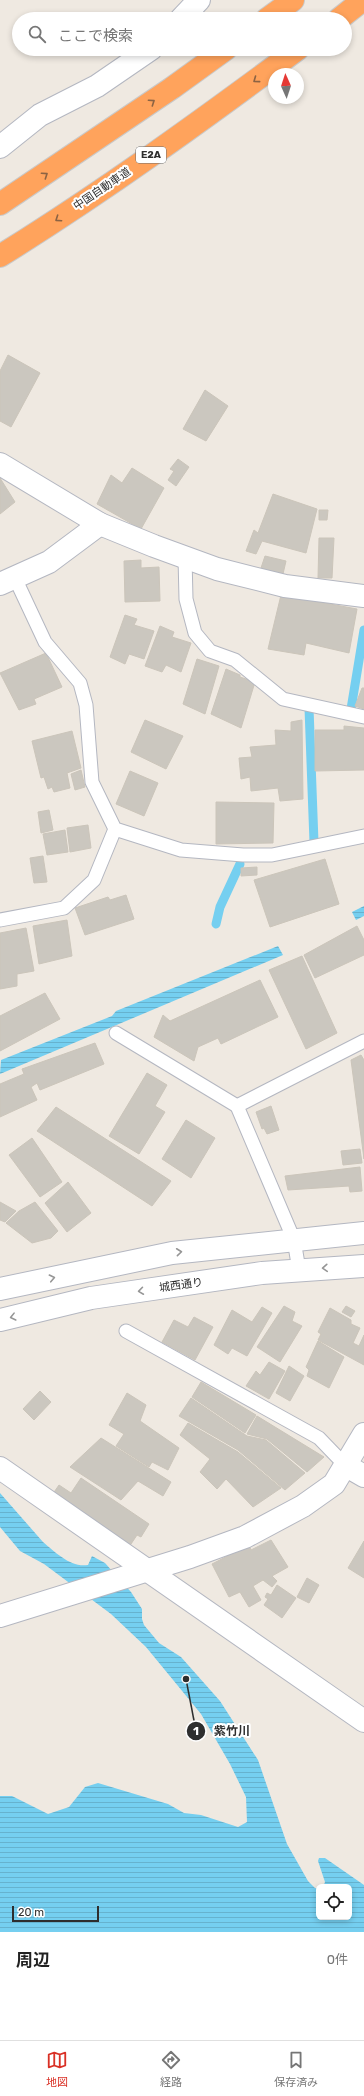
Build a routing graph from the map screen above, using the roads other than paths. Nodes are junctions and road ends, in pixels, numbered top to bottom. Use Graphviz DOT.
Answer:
graph roads {
  1 [pos="199,0"];
  2 [pos="293,0"];
  3 [pos="363,0"];
  4 [pos="188,12"];
  5 [pos="277,12"];
  6 [pos="348,12"];
  7 [pos="141,56"];
  8 [pos="216,56"];
  9 [pos="288,56"];
  10 [pos="0,147"];
  11 [pos="0,204"];
  12 [pos="0,256"];
  13 [pos="0,464"];
  14 [pos="100,524"];
  15 [pos="184,557"];
  16 [pos="7,581"];
  17 [pos="364,596"];
  18 [pos="364,717"];
  19 [pos="115,829"];
  20 [pos="364,836"];
  21 [pos="0,920"];
  22 [pos="116,1033"];
  23 [pos="364,1041"];
  24 [pos="237,1106"];
  25 [pos="364,1233"];
  26 [pos="294,1240"];
  27 [pos="364,1266"];
  28 [pos="299,1270"];
  29 [pos="0,1289"];
  30 [pos="0,1320"];
  31 [pos="126,1331"];
  32 [pos="364,1434"];
  33 [pos="345,1465"];
  34 [pos="0,1468"];
  35 [pos="364,1476"];
  36 [pos="140,1572"];
  37 [pos="0,1616"];
  38 [pos="364,1721"];
  1 -- 4 [label="street"];
  2 -- 5 [label="highway"];
  3 -- 6 [label="highway"];
  7 -- 10 [label="street"];
  11 -- 8 [label="highway, one-way"];
  9 -- 12 [label="highway, 中国自動車道 / E2A, one-way"];
  13 -- 14 [label="street"];
  14 -- 15 [label="street"];
  14 -- 16 [label="street"];
  15 -- 17 [label="street"];
  15 -- 18 [label="lane"];
  16 -- 19 [label="lane"];
  19 -- 20 [label="lane"];
  19 -- 21 [label="lane"];
  22 -- 24 [label="lane"];
  23 -- 24 [label="lane"];
  24 -- 26 [label="lane"];
  25 -- 26 [label="street"];
  26 -- 28 [label="lane"];
  29 -- 26 [label="street, one-way"];
  27 -- 28 [label="street, 城西通り, one-way"];
  28 -- 30 [label="street, 城西通り, one-way"];
  31 -- 33 [label="lane"];
  32 -- 33 [label="street"];
  33 -- 35 [label="street"];
  33 -- 36 [label="street"];
  34 -- 36 [label="street"];
  36 -- 37 [label="street"];
  36 -- 38 [label="street"];
}
